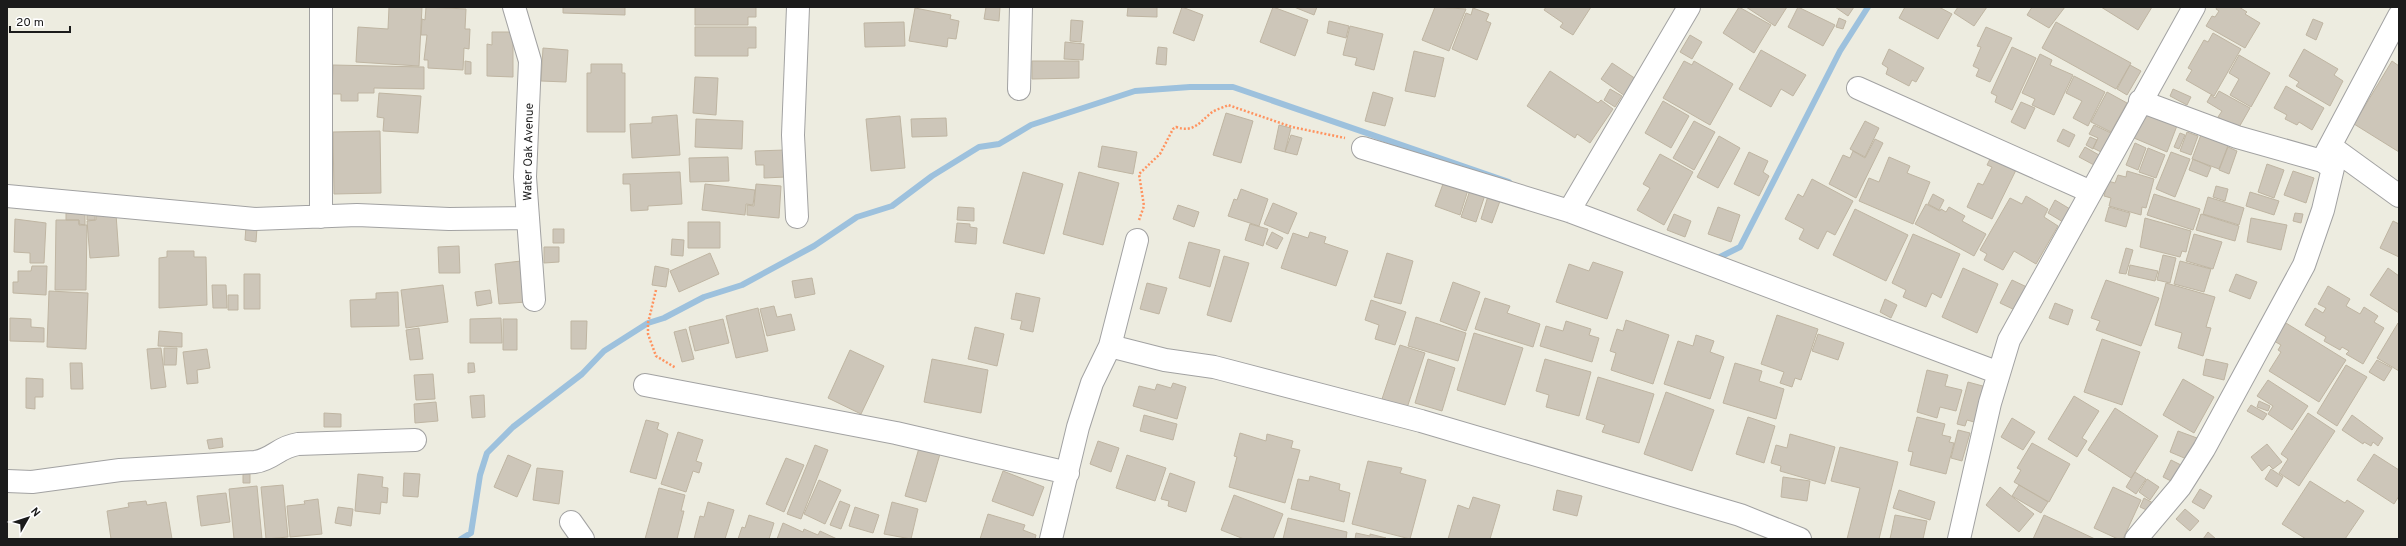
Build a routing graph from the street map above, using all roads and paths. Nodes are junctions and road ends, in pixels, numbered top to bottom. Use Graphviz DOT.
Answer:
graph roads {
  1 [pos="321,7"];
  2 [pos="514,7"];
  3 [pos="798,7"];
  4 [pos="1021,7"];
  5 [pos="1689,7"];
  6 [pos="2194,7"];
  7 [pos="2399,16"];
  8 [pos="1019,88"];
  9 [pos="1858,88"];
  10 [pos="2140,101"];
  11 [pos="1363,148"];
  12 [pos="2326,154"];
  13 [pos="2091,192"];
  14 [pos="7,196"];
  15 [pos="2399,196"];
  16 [pos="1569,211"];
  17 [pos="321,217"];
  18 [pos="797,217"];
  19 [pos="528,218"];
  20 [pos="1137,240"];
  21 [pos="656,290"];
  22 [pos="534,300"];
  23 [pos="1110,346"];
  24 [pos="1999,374"];
  25 [pos="645,385"];
  26 [pos="689,393"];
  27 [pos="416,440"];
  28 [pos="1068,473"];
  29 [pos="7,481"];
  30 [pos="1052,539"];
  31 [pos="1800,539"];
  32 [pos="1960,539"];
  33 [pos="2136,539"];
  1 -- 17 [label="street"];
  2 -- 19 [label="street, Water Oak Avenue"];
  3 -- 18 [label="street"];
  4 -- 8 [label="street"];
  5 -- 16 [label="street"];
  6 -- 10 [label="street"];
  7 -- 12 [label="street"];
  9 -- 13 [label="street"];
  10 -- 12 [label="street"];
  10 -- 13 [label="street"];
  11 -- 16 [label="street"];
  11 -- 20 [label="path"];
  12 -- 15 [label="street"];
  12 -- 33 [label="street"];
  13 -- 24 [label="street"];
  14 -- 17 [label="street"];
  16 -- 24 [label="street"];
  17 -- 19 [label="street"];
  19 -- 22 [label="street, Water Oak Avenue"];
  20 -- 23 [label="street"];
  21 -- 26 [label="path"];
  23 -- 28 [label="street"];
  23 -- 31 [label="street"];
  24 -- 32 [label="street"];
  25 -- 26 [label="street"];
  26 -- 28 [label="street"];
  27 -- 29 [label="street"];
  28 -- 30 [label="street"];
}
